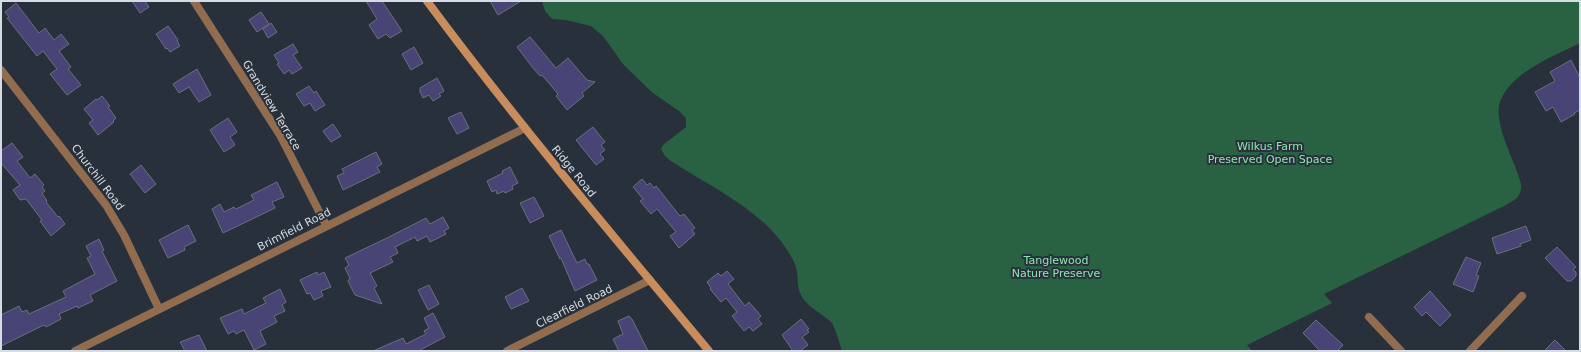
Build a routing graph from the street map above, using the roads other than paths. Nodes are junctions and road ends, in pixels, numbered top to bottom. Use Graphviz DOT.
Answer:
graph roads {
  1 [pos="194,1"];
  2 [pos="427,1"];
  3 [pos="1,70"];
  4 [pos="524,128"];
  5 [pos="326,225"];
  6 [pos="650,280"];
  7 [pos="1522,296"];
  8 [pos="159,309"];
  9 [pos="1369,317"];
  10 [pos="75,351"];
  11 [pos="507,351"];
  12 [pos="709,351"];
  13 [pos="1401,351"];
  14 [pos="1470,351"];
  1 -- 5 [label="street, Grandview Terrace"];
  2 -- 4 [label="street, Ridge Road"];
  3 -- 8 [label="street, Churchill Road"];
  4 -- 5 [label="street, Brimfield Road"];
  4 -- 6 [label="street, Ridge Road"];
  5 -- 8 [label="street, Brimfield Road"];
  6 -- 11 [label="street, Clearfield Road"];
  6 -- 12 [label="street, Ridge Road"];
  7 -- 14 [label="street"];
  8 -- 10 [label="street, Brimfield Road"];
  9 -- 13 [label="street"];
}
